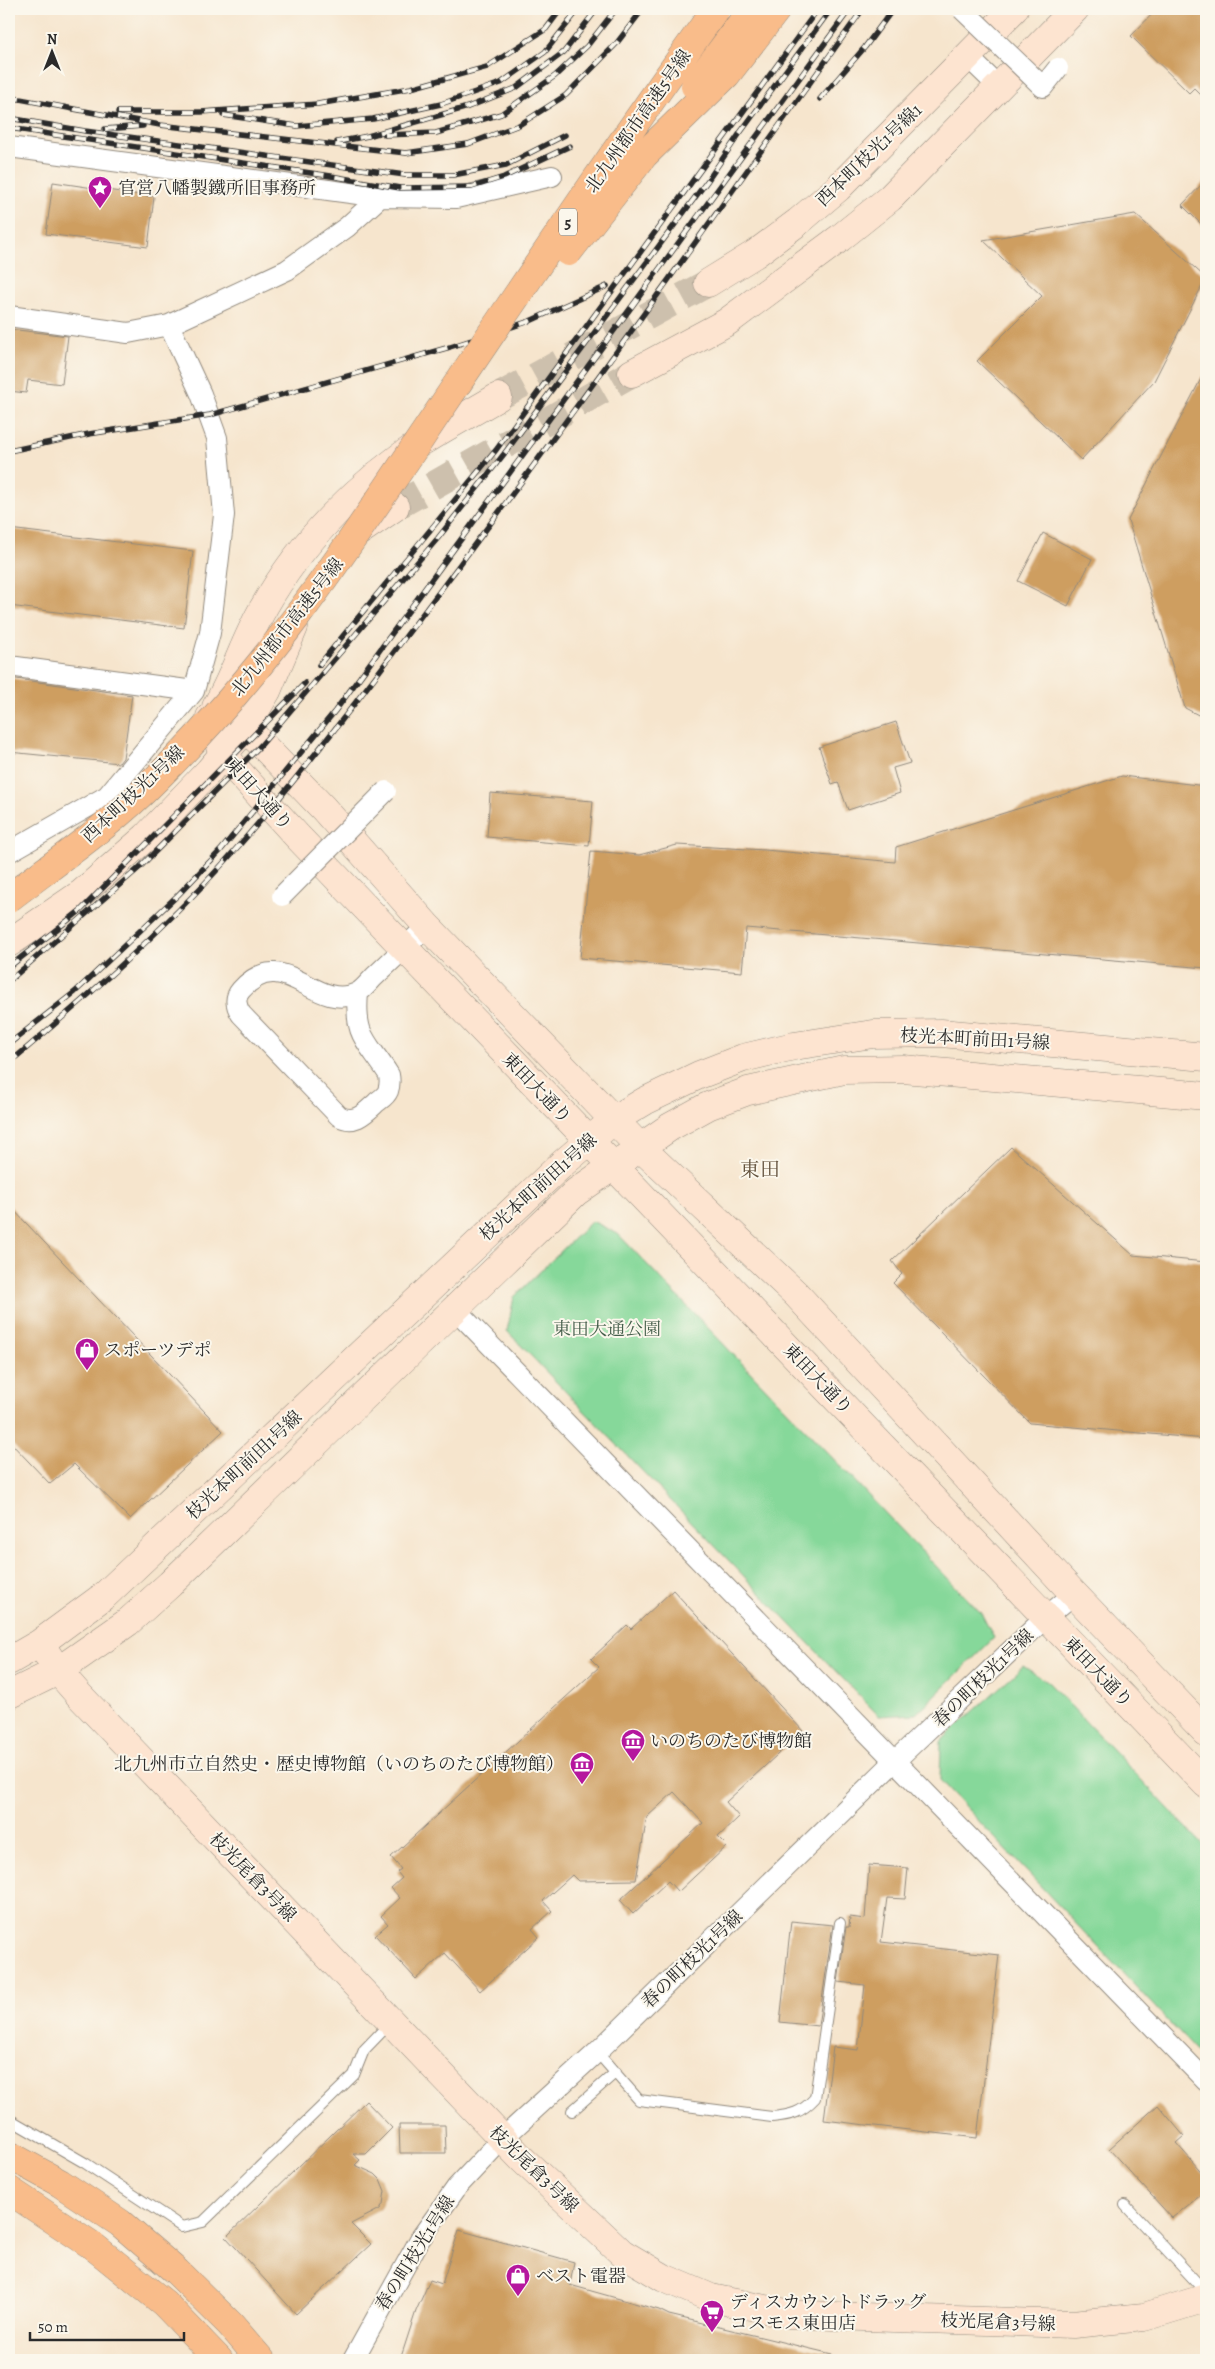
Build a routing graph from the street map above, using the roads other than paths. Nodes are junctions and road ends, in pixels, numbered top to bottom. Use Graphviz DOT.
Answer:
graph roads {
  1 [pos="716,9"];
  2 [pos="752,9"];
  3 [pos="777,9"];
  4 [pos="962,9"];
  5 [pos="1014,9"];
  6 [pos="1075,9"];
  7 [pos="968,57"];
  8 [pos="1058,68"];
  9 [pos="998,86"];
  10 [pos="9,147"];
  11 [pos="641,159"];
  12 [pos="552,176"];
  13 [pos="380,197"];
  14 [pos="708,284"];
  15 [pos="9,316"];
  16 [pos="169,325"];
  17 [pos="632,373"];
  18 [pos="498,397"];
  19 [pos="423,436"];
  20 [pos="395,507"];
  21 [pos="9,666"];
  22 [pos="194,691"];
  23 [pos="210,717"];
  24 [pos="246,728"];
  25 [pos="223,756"];
  26 [pos="386,791"];
  27 [pos="9,852"];
  28 [pos="9,896"];
  29 [pos="282,896"];
  30 [pos="427,926"];
  31 [pos="9,943"];
  32 [pos="405,948"];
  33 [pos="358,992"];
  34 [pos="1206,1057"];
  35 [pos="1206,1096"];
  36 [pos="614,1119"];
  37 [pos="588,1141"];
  38 [pos="640,1147"];
  39 [pos="613,1165"];
  40 [pos="455,1309"];
  41 [pos="1074,1594"];
  42 [pos="1046,1617"];
  43 [pos="40,1643"];
  44 [pos="9,1661"];
  45 [pos="58,1671"];
  46 [pos="9,1694"];
  47 [pos="1206,1732"];
  48 [pos="896,1760"];
  49 [pos="1206,1784"];
  50 [pos="840,1923"];
  51 [pos="391,2022"];
  52 [pos="597,2052"];
  53 [pos="616,2072"];
  54 [pos="1206,2081"];
  55 [pos="572,2111"];
  56 [pos="9,2119"];
  57 [pos="502,2139"];
  58 [pos="9,2155"];
  59 [pos="9,2190"];
  60 [pos="1126,2205"];
  61 [pos="1206,2298"];
  62 [pos="219,2360"];
  63 [pos="261,2360"];
  64 [pos="353,2360"];
  1 -- 19 [label="highway, 北九州都市高速5号線 / 5, bridge"];
  2 -- 11 [label="highway, bridge"];
  3 -- 11 [label="highway, bridge"];
  4 -- 8 [label="street, bridge"];
  5 -- 7 [label="street, 西本町枝光1号線1"];
  6 -- 9 [label="street"];
  7 -- 9 [label="street"];
  7 -- 14 [label="street, 西本町枝光1号線1"];
  9 -- 17 [label="street"];
  10 -- 13 [label="street"];
  11 -- 19 [label="highway, bridge"];
  12 -- 13 [label="street"];
  13 -- 16 [label="street"];
  15 -- 16 [label="street"];
  16 -- 22 [label="street"];
  18 -- 23 [label="street, 西本町枝光1号線"];
  19 -- 28 [label="highway, 北九州都市高速5号線, bridge"];
  20 -- 24 [label="street, 西本町枝光1号線"];
  21 -- 22 [label="street"];
  22 -- 27 [label="street"];
  23 -- 24 [label="street, 東田大通り"];
  23 -- 25 [label="street, 東田大通り"];
  23 -- 28 [label="street, 西本町枝光1号線"];
  24 -- 25 [label="street, 西本町枝光1号線"];
  24 -- 30 [label="street, 東田大通り"];
  25 -- 31 [label="street, 西本町枝光1号線"];
  25 -- 32 [label="street, 東田大通り"];
  26 -- 29 [label="street, bridge"];
  30 -- 32 [label="street"];
  30 -- 36 [label="street, 東田大通り"];
  32 -- 33 [label="street"];
  32 -- 37 [label="street, 東田大通り"];
  33 -- 33 [label="street"];
  34 -- 36 [label="street, 枝光本町前田1号線"];
  35 -- 38 [label="street, 枝光本町前田1号線"];
  36 -- 37 [label="street, 枝光本町前田1号線"];
  36 -- 38 [label="street, 東田大通り"];
  37 -- 39 [label="street, 東田大通り"];
  37 -- 43 [label="street, 枝光本町前田1号線"];
  38 -- 39 [label="street, 枝光本町前田1号線"];
  38 -- 41 [label="street, 東田大通り"];
  39 -- 40 [label="street, 枝光本町前田1号線"];
  39 -- 42 [label="street, 東田大通り"];
  40 -- 45 [label="street, 枝光本町前田1号線"];
  40 -- 48 [label="street"];
  41 -- 42 [label="street, 春の町枝光1号線"];
  41 -- 47 [label="street, 東田大通り"];
  42 -- 48 [label="street, 春の町枝光1号線"];
  42 -- 49 [label="street, 東田大通り"];
  43 -- 44 [label="street, 枝光本町前田1号線"];
  43 -- 45 [label="street, 枝光尾倉3号線"];
  45 -- 46 [label="street, 枝光本町前田1号線"];
  45 -- 51 [label="street, 枝光尾倉3号線"];
  48 -- 52 [label="street, 春の町枝光1号線"];
  48 -- 54 [label="street"];
  50 -- 53 [label="lane"];
  51 -- 56 [label="lane"];
  51 -- 57 [label="street, 枝光尾倉3号線"];
  52 -- 53 [label="lane"];
  52 -- 57 [label="street, 春の町枝光1号線"];
  53 -- 55 [label="lane"];
  57 -- 61 [label="street, 枝光尾倉3号線"];
  57 -- 64 [label="street, 春の町枝光1号線"];
  58 -- 63 [label="highway"];
  59 -- 62 [label="highway"];
  60 -- 61 [label="lane"];
}
